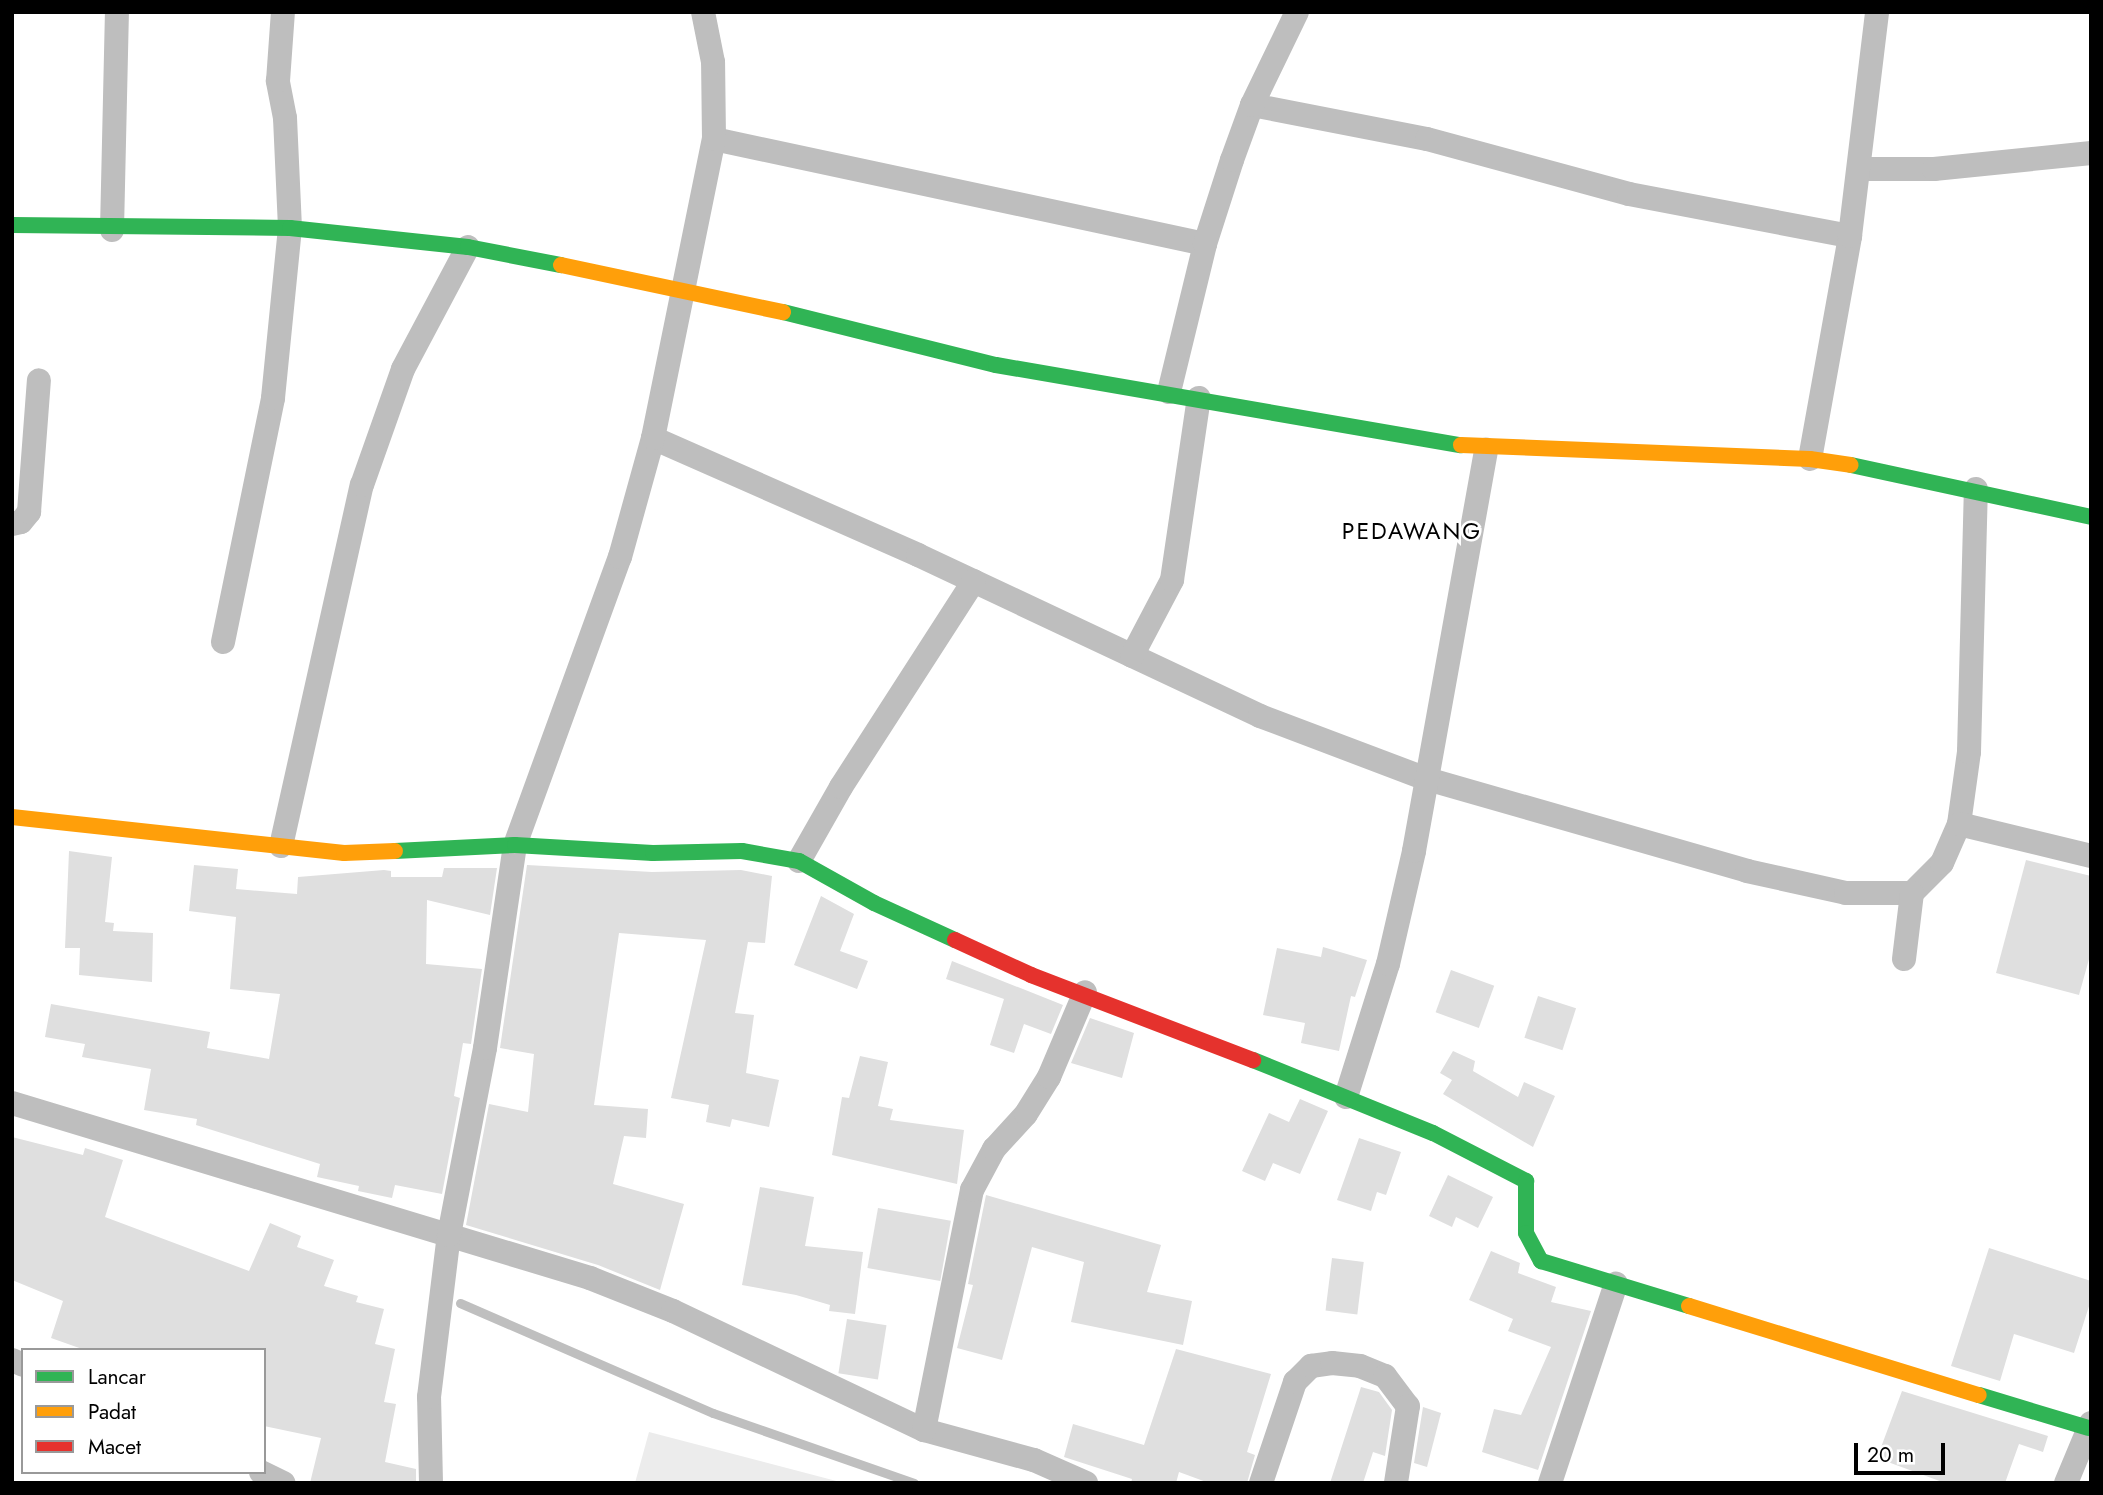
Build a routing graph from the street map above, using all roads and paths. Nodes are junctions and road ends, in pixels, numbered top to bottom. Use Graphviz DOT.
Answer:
graph roads {
  1 [pos="117,12"];
  2 [pos="283,12"];
  3 [pos="703,12"];
  4 [pos="1297,12"];
  5 [pos="1877,12"];
  6 [pos="1252,105"];
  7 [pos="714,139"];
  8 [pos="2091,153"];
  9 [pos="1859,169"];
  10 [pos="12,225"];
  11 [pos="289,228"];
  12 [pos="112,230"];
  13 [pos="1850,236"];
  14 [pos="1205,244"];
  15 [pos="468,247"];
  16 [pos="684,288"];
  17 [pos="38,380"];
  18 [pos="1169,393"];
  19 [pos="1199,398"];
  20 [pos="653,438"];
  21 [pos="1486,449"];
  22 [pos="1810,459"];
  23 [pos="1976,489"];
  24 [pos="2091,517"];
  25 [pos="12,524"];
  26 [pos="974,581"];
  27 [pos="223,642"];
  28 [pos="1132,656"];
  29 [pos="1427,779"];
  30 [pos="12,817"];
  31 [pos="1959,824"];
  32 [pos="515,845"];
  33 [pos="281,846"];
  34 [pos="2091,856"];
  35 [pos="799,860"];
  36 [pos="1912,893"];
  37 [pos="1904,959"];
  38 [pos="1085,992"];
  39 [pos="1346,1097"];
  40 [pos="12,1103"];
  41 [pos="449,1235"];
  42 [pos="1616,1284"];
  43 [pos="2090,1426"];
  44 [pos="924,1430"];
  45 [pos="265,1474"];
  46 [pos="284,1483"];
  47 [pos="431,1483"];
  48 [pos="1086,1483"];
  49 [pos="1261,1483"];
  50 [pos="1396,1483"];
  51 [pos="1550,1483"];
  52 [pos="2066,1483"];
  1 -- 12 [label="street"];
  2 -- 11 [label="street"];
  3 -- 7 [label="street"];
  4 -- 6 [label="street"];
  5 -- 9 [label="street"];
  6 -- 13 [label="street"];
  6 -- 14 [label="street"];
  7 -- 14 [label="street"];
  7 -- 16 [label="street"];
  8 -- 9 [label="street"];
  9 -- 13 [label="street"];
  10 -- 12 [label="street"];
  11 -- 12 [label="street"];
  11 -- 15 [label="street"];
  11 -- 27 [label="street"];
  13 -- 22 [label="street"];
  14 -- 18 [label="street"];
  15 -- 16 [label="street"];
  15 -- 33 [label="street"];
  16 -- 18 [label="street"];
  16 -- 20 [label="street"];
  17 -- 25 [label="street"];
  18 -- 19 [label="street"];
  19 -- 21 [label="street"];
  19 -- 28 [label="street"];
  20 -- 26 [label="street"];
  20 -- 32 [label="street"];
  21 -- 22 [label="street"];
  21 -- 29 [label="street"];
  22 -- 23 [label="street"];
  23 -- 24 [label="street"];
  23 -- 31 [label="street"];
  26 -- 28 [label="street"];
  26 -- 35 [label="street"];
  28 -- 29 [label="street"];
  29 -- 36 [label="street"];
  29 -- 39 [label="street"];
  30 -- 33 [label="street"];
  31 -- 34 [label="street"];
  31 -- 36 [label="street"];
  32 -- 33 [label="street"];
  32 -- 35 [label="street"];
  32 -- 41 [label="street"];
  35 -- 38 [label="street"];
  36 -- 37 [label="street"];
  38 -- 39 [label="street"];
  38 -- 44 [label="street"];
  39 -- 42 [label="street"];
  40 -- 41 [label="street"];
  41 -- 44 [label="street"];
  41 -- 47 [label="street"];
  42 -- 43 [label="street"];
  42 -- 51 [label="street"];
  43 -- 52 [label="street"];
  44 -- 48 [label="street"];
  45 -- 46 [label="street"];
  49 -- 50 [label="street"];
}
